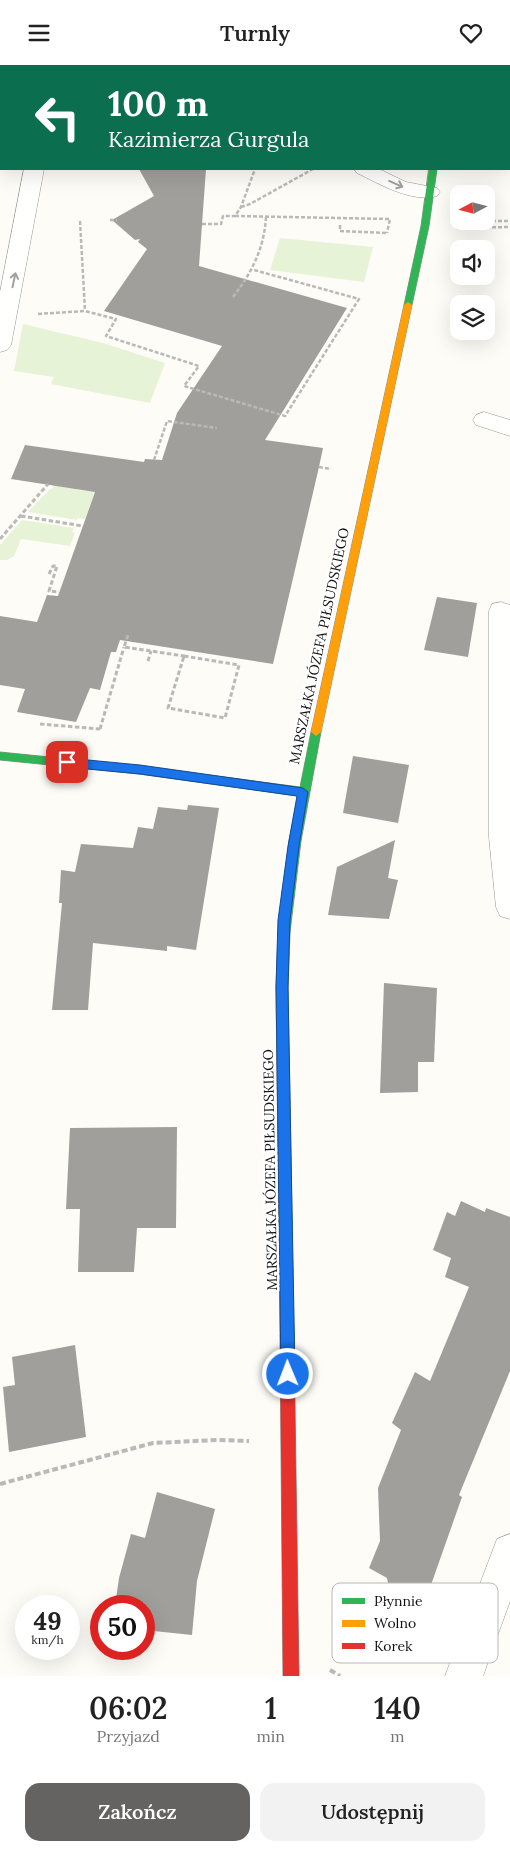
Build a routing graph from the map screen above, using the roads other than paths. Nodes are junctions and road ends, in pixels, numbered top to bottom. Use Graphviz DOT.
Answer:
graph roads {
  1 [pos="34,170"];
  2 [pos="366,170"];
  3 [pos="433,170"];
  4 [pos="430,192"];
  5 [pos="1,337"];
  6 [pos="484,420"];
  7 [pos="510,428"];
  8 [pos="501,611"];
  9 [pos="0,755"];
  10 [pos="303,792"];
  11 [pos="510,907"];
  12 [pos="510,1552"];
  13 [pos="498,1584"];
  14 [pos="469,1663"];
  15 [pos="291,1676"];
  16 [pos="464,1676"];
  5 -- 1 [label="street, one-way"];
  2 -- 4 [label="street, one-way"];
  3 -- 4 [label="main road, MARSZAŁKA JÓZEFA PIŁSUDSKIEGO"];
  4 -- 10 [label="main road, MARSZAŁKA JÓZEFA PIŁSUDSKIEGO"];
  6 -- 7 [label="street"];
  8 -- 11 [label="street"];
  9 -- 10 [label="main road"];
  10 -- 15 [label="main road, MARSZAŁKA JÓZEFA PIŁSUDSKIEGO"];
  12 -- 13 [label="street"];
  14 -- 16 [label="street"];
}
